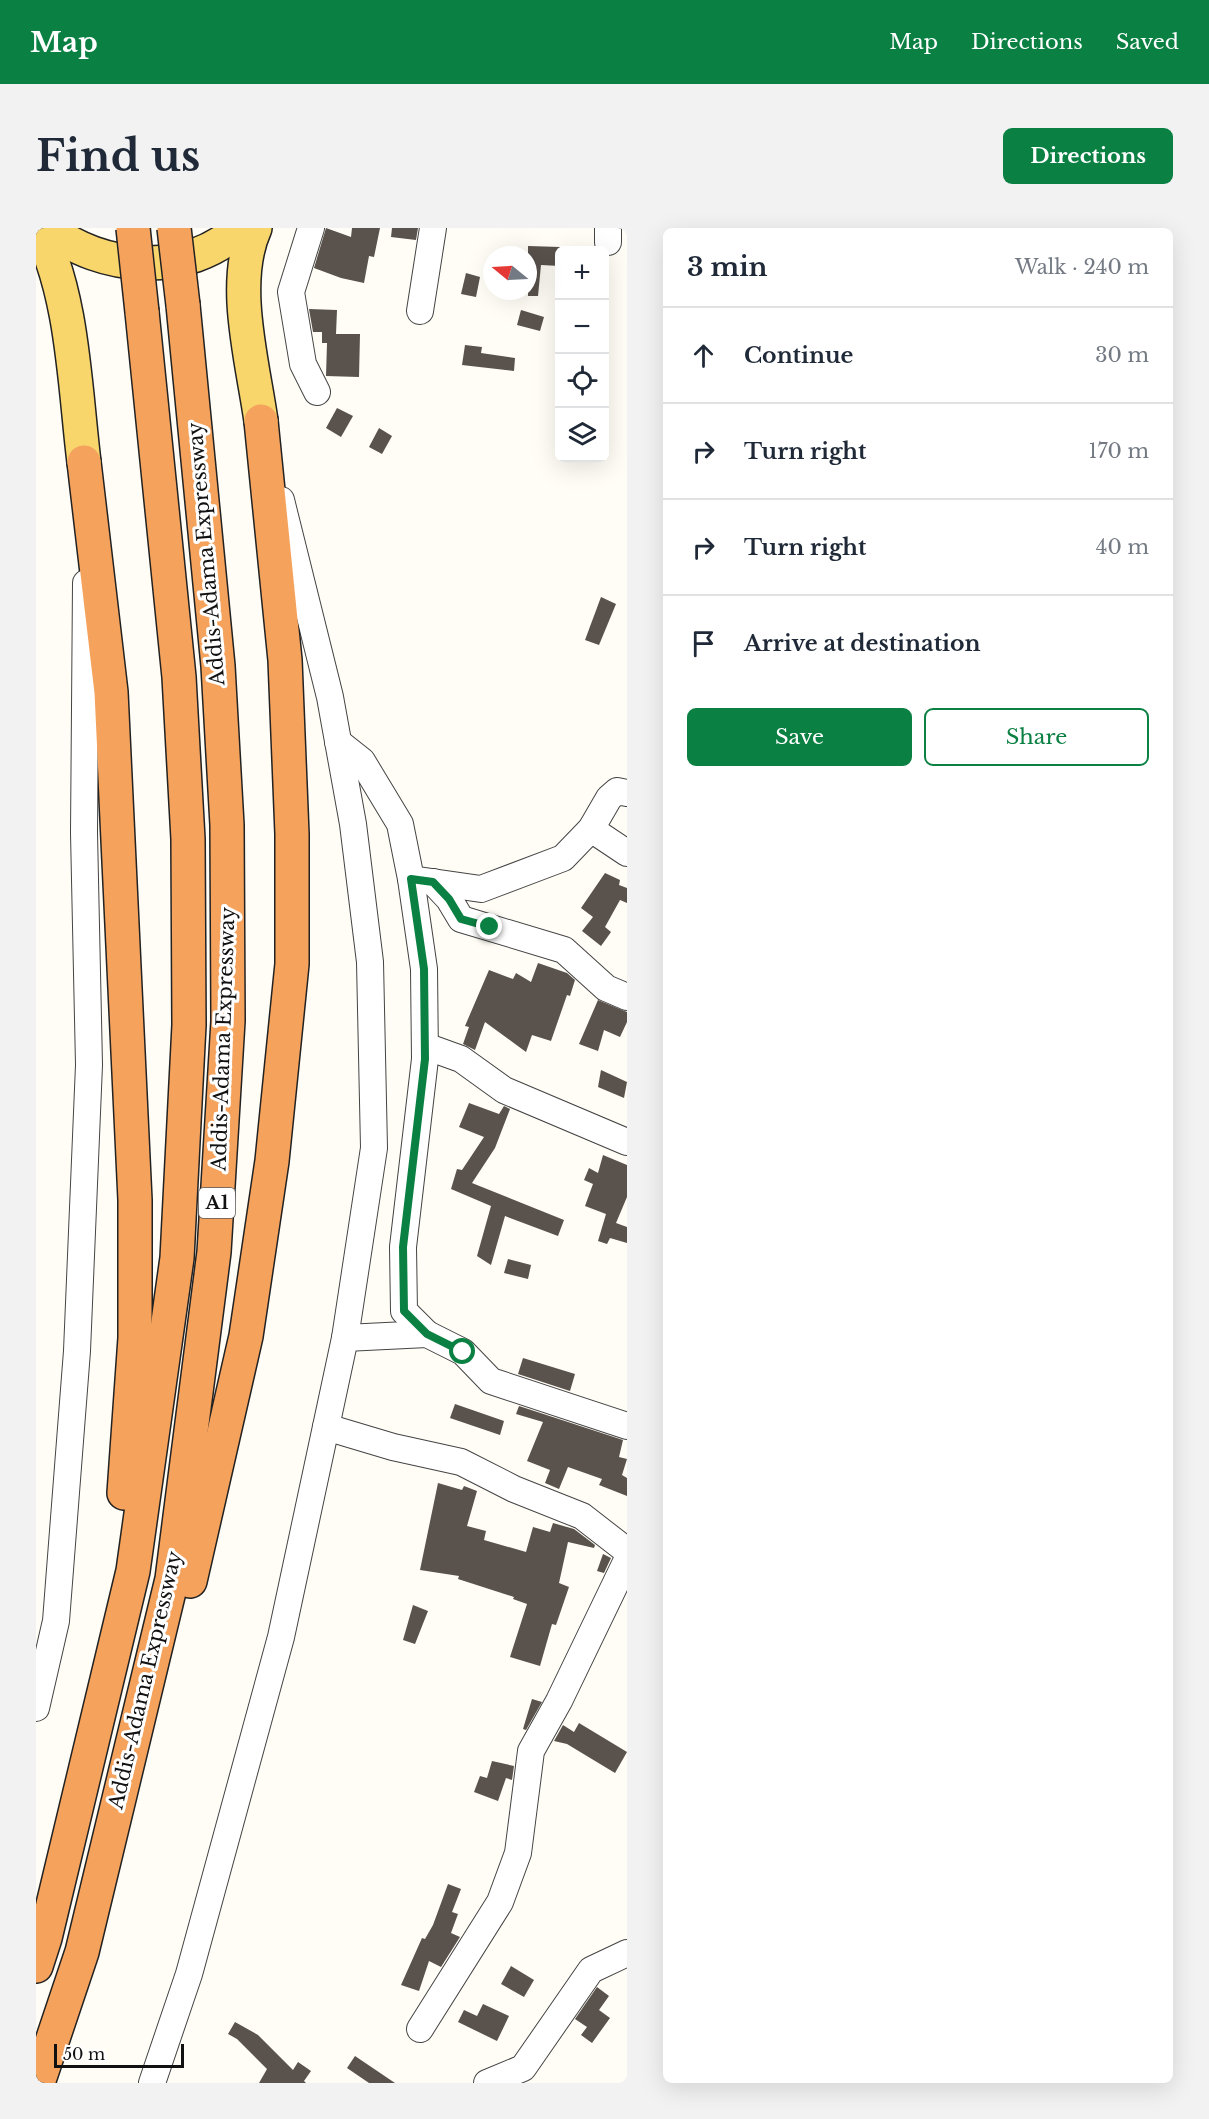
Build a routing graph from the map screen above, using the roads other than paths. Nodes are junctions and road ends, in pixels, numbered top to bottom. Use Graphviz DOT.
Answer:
graph roads {
  1 [pos="38,228"];
  2 [pos="48,228"];
  3 [pos="133,228"];
  4 [pos="174,228"];
  5 [pos="240,228"];
  6 [pos="255,228"];
  7 [pos="311,228"];
  8 [pos="433,228"];
  9 [pos="420,311"];
  10 [pos="317,392"];
  11 [pos="261,422"];
  12 [pos="84,462"];
  13 [pos="338,742"];
  14 [pos="627,793"];
  15 [pos="591,829"];
  16 [pos="627,853"];
  17 [pos="422,881"];
  18 [pos="627,997"];
  19 [pos="425,1046"];
  20 [pos="627,1142"];
  21 [pos="427,1334"];
  22 [pos="345,1338"];
  23 [pos="627,1425"];
  24 [pos="326,1427"];
  25 [pos="627,1551"];
  26 [pos="627,1560"];
  27 [pos="36,1708"];
  28 [pos="41,1952"];
  29 [pos="82,1952"];
  30 [pos="627,1953"];
  31 [pos="420,2029"];
  32 [pos="38,2083"];
  33 [pos="152,2083"];
  34 [pos="487,2083"];
  1 -- 12 [label="main road"];
  2 -- 5 [label="main road"];
  3 -- 28 [label="highway, Addis-Adama Expressway / A1, bridge"];
  4 -- 29 [label="highway, Addis-Adama Expressway / A1, bridge"];
  6 -- 11 [label="main road"];
  7 -- 10 [label="street"];
  8 -- 9 [label="street"];
  11 -- 13 [label="street"];
  11 -- 29 [label="highway"];
  12 -- 27 [label="street"];
  12 -- 28 [label="highway"];
  13 -- 17 [label="street"];
  13 -- 22 [label="street"];
  14 -- 15 [label="street"];
  15 -- 16 [label="street"];
  15 -- 17 [label="street"];
  17 -- 18 [label="street"];
  17 -- 19 [label="street"];
  19 -- 20 [label="street"];
  19 -- 21 [label="street"];
  21 -- 22 [label="street"];
  21 -- 23 [label="street"];
  22 -- 24 [label="street"];
  24 -- 25 [label="street"];
  24 -- 33 [label="street"];
  26 -- 31 [label="street"];
  29 -- 32 [label="highway, Addis-Adama Expressway / A1"];
  30 -- 34 [label="street"];
}
